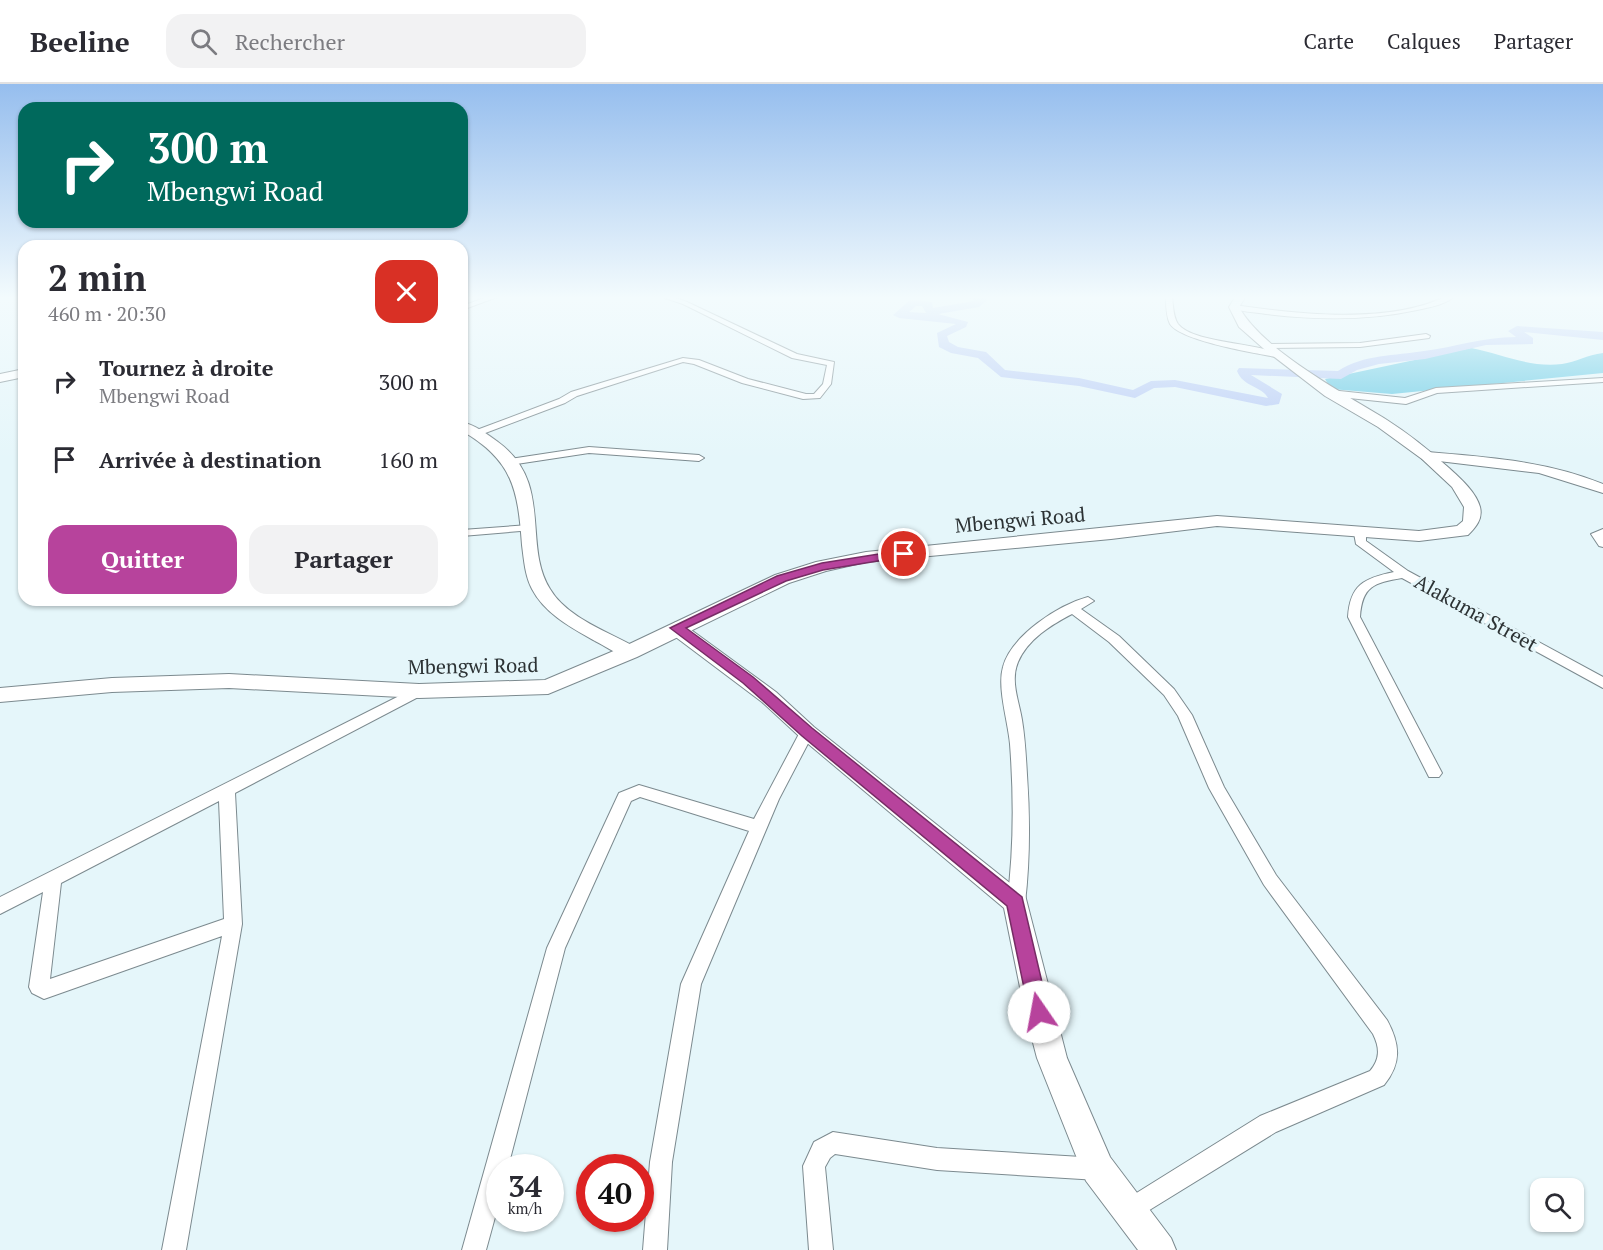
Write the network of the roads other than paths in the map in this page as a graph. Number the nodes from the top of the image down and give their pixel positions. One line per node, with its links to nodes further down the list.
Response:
1 (783, 350): 9 (street)
2 (1271, 350): 4 (street)
3 (1283, 350): 4 (street)
4 (1275, 351): 8 (main road, Mbengwi Road)
5 (18, 374): 6 (street)
6 (0, 378)
7 (1603, 380): 8 (street)
8 (1330, 393): 10 (main road, Mbengwi Road)
9 (470, 429): 12 (street)
10 (1427, 456): 13 (street); 17 (main road, Mbengwi Road)
11 (699, 458): 12 (street)
12 (510, 462): 14 (street)
13 (1603, 489)
14 (529, 528): 16 (street); 21 (street)
15 (1603, 532): 18 (street)
16 (468, 533)
17 (1360, 533): 19 (street, Alakuma Street); 20 (main road, Mbengwi Road)
18 (1603, 544)
19 (1404, 574): 22 (street, Alakuma Street); 26 (street)
20 (676, 628): 21 (main road, Mbengwi Road); 25 (street)
21 (630, 652): 23 (main road, Mbengwi Road)
22 (1603, 683)
23 (419, 691): 24 (main road, Mbengwi Road); 27 (street)
24 (1, 695)
25 (807, 732): 28 (street); 30 (street)
26 (1434, 774)
27 (227, 792): 29 (street); 32 (street)
28 (758, 827): 36 (street); 37 (street)
29 (53, 880): 31 (street); 32 (street)
30 (1016, 903): 33 (street); 34 (street)
31 (0, 906)
32 (233, 924): 35 (street)
33 (1098, 1168): 34 (street); 38 (street)
34 (1131, 1210): 39 (street)
35 (174, 1250)
36 (474, 1250)
37 (655, 1250)
38 (821, 1250)
39 (1159, 1250)

